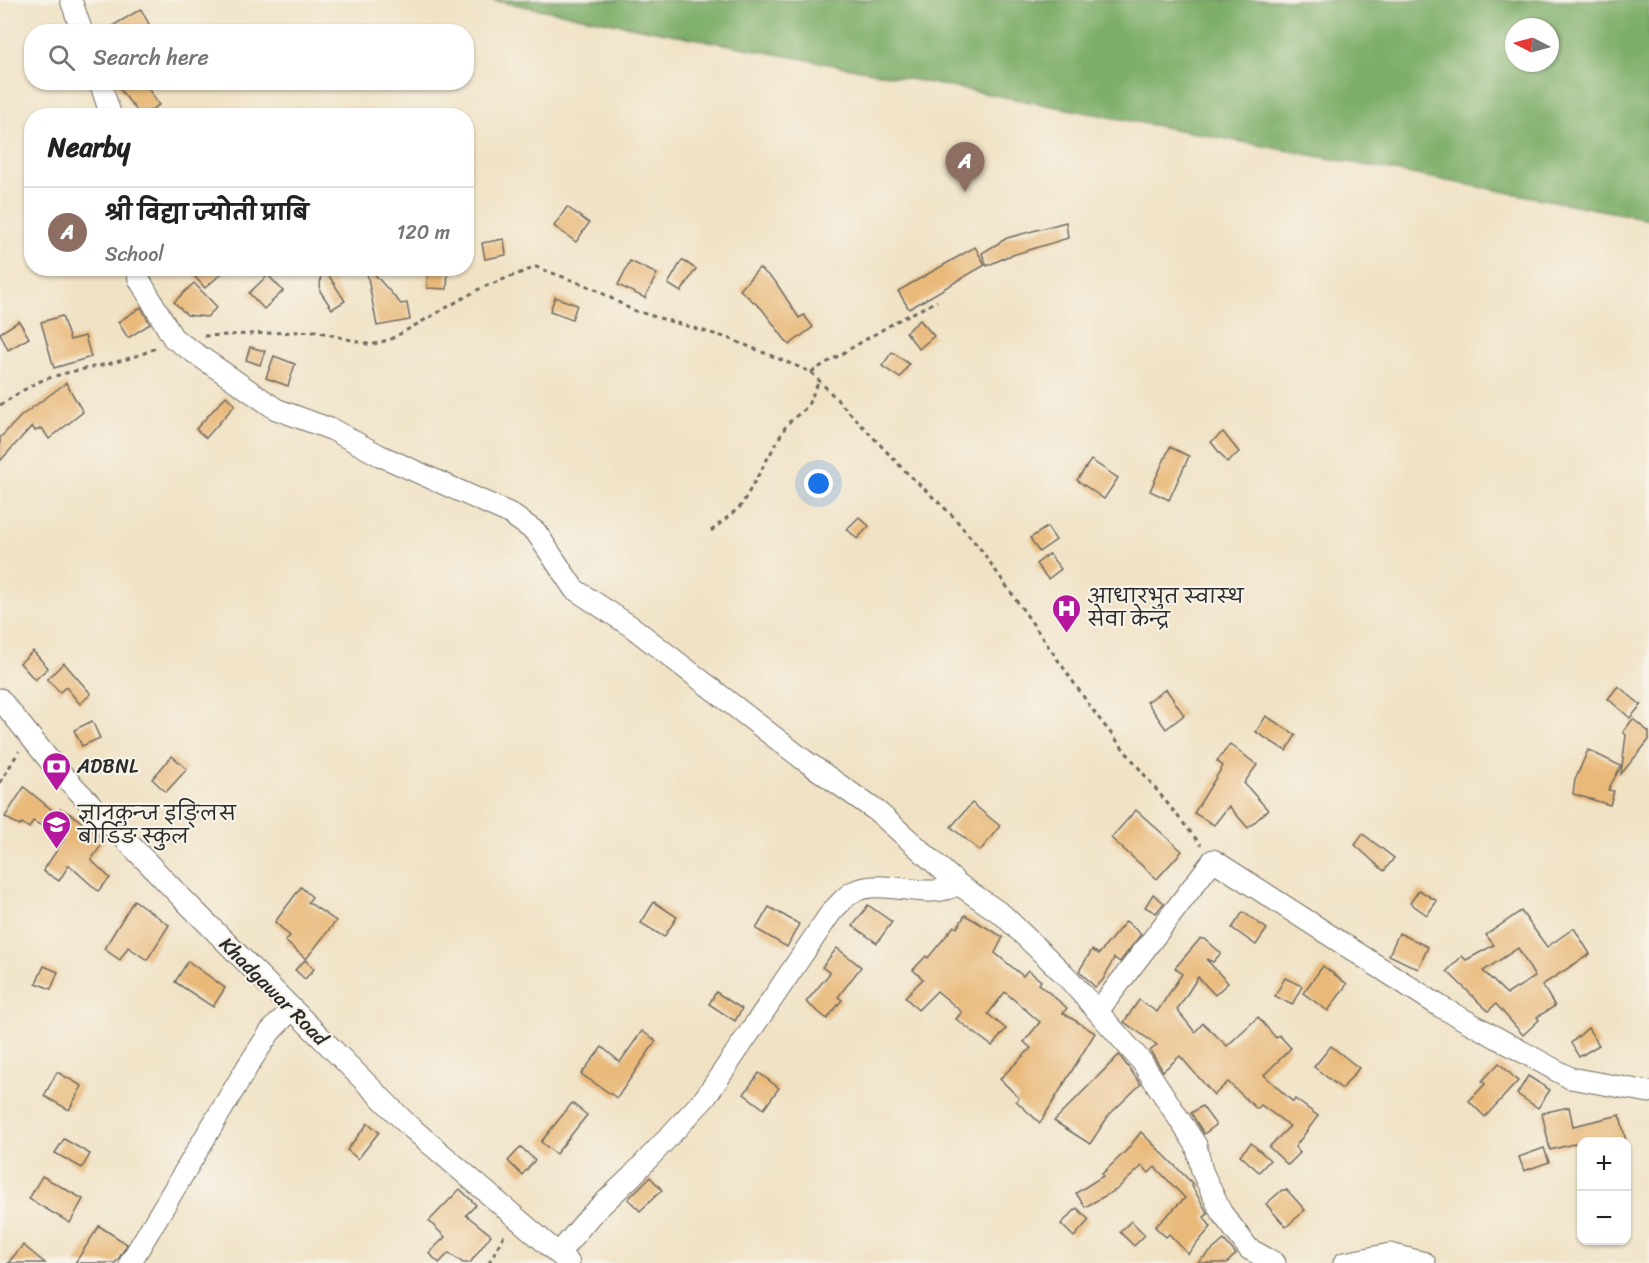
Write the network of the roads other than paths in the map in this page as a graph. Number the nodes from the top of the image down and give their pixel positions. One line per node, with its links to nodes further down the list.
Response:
1 (71, 0): 2 (street)
2 (79, 24)
3 (103, 90): 4 (street)
4 (108, 108)
5 (138, 276): 7 (street)
6 (0, 699): 8 (street, Khadgawar Road)
7 (958, 884): 9 (street); 11 (street)
8 (292, 1009): 11 (street, Khadgawar Road); 12 (street)
9 (1098, 1011): 10 (street); 13 (street)
10 (1649, 1092)
11 (564, 1258)
12 (130, 1263)
13 (1275, 1263)
14 (1344, 1263): 15 (street)
15 (1425, 1263)

